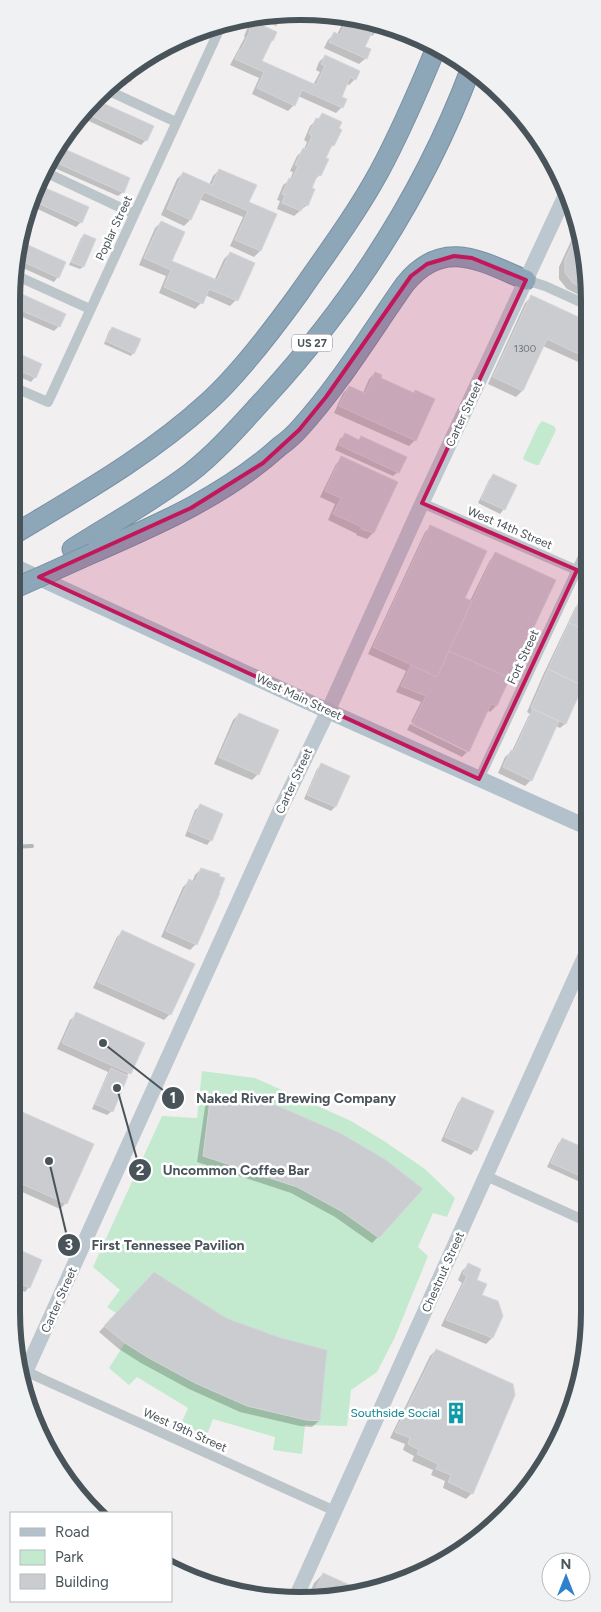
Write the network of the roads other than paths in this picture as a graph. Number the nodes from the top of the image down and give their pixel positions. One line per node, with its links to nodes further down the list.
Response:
1 (218, 33): 5 (street, Poplar Street)
2 (434, 54): 15 (highway)
3 (468, 76): 20 (highway, US 27)
4 (113, 92): 5 (street)
5 (176, 122): 8 (street, Poplar Street)
6 (50, 174): 8 (street)
7 (563, 201): 10 (street, Carter Street)
8 (134, 214): 12 (street, Poplar Street)
9 (21, 278): 12 (street)
10 (526, 280): 11 (street); 14 (street, Carter Street); 21 (highway, bridge)
11 (581, 302)
12 (90, 309): 13 (street, Poplar Street)
13 (20, 390)
14 (422, 503): 18 (street, West 14th Street); 22 (street, Carter Street)
15 (20, 531)
16 (581, 561): 18 (street, Fort Street)
17 (20, 569): 22 (main road, West Main Street)
18 (577, 570): 19 (street, West 14th Street); 23 (street, Fort Street)
19 (581, 572)
20 (20, 579)
21 (20, 586)
22 (328, 711): 23 (main road, West Main Street); 28 (street, Carter Street)
23 (479, 779): 24 (main road, West Main Street)
24 (581, 824)
25 (581, 965): 26 (street, Chestnut Street)
26 (486, 1176): 27 (street); 30 (street, Chestnut Street)
27 (581, 1219)
28 (27, 1371)
29 (28, 1378): 30 (street, West 19th Street)
30 (335, 1511): 31 (street, Chestnut Street)
31 (298, 1592)

